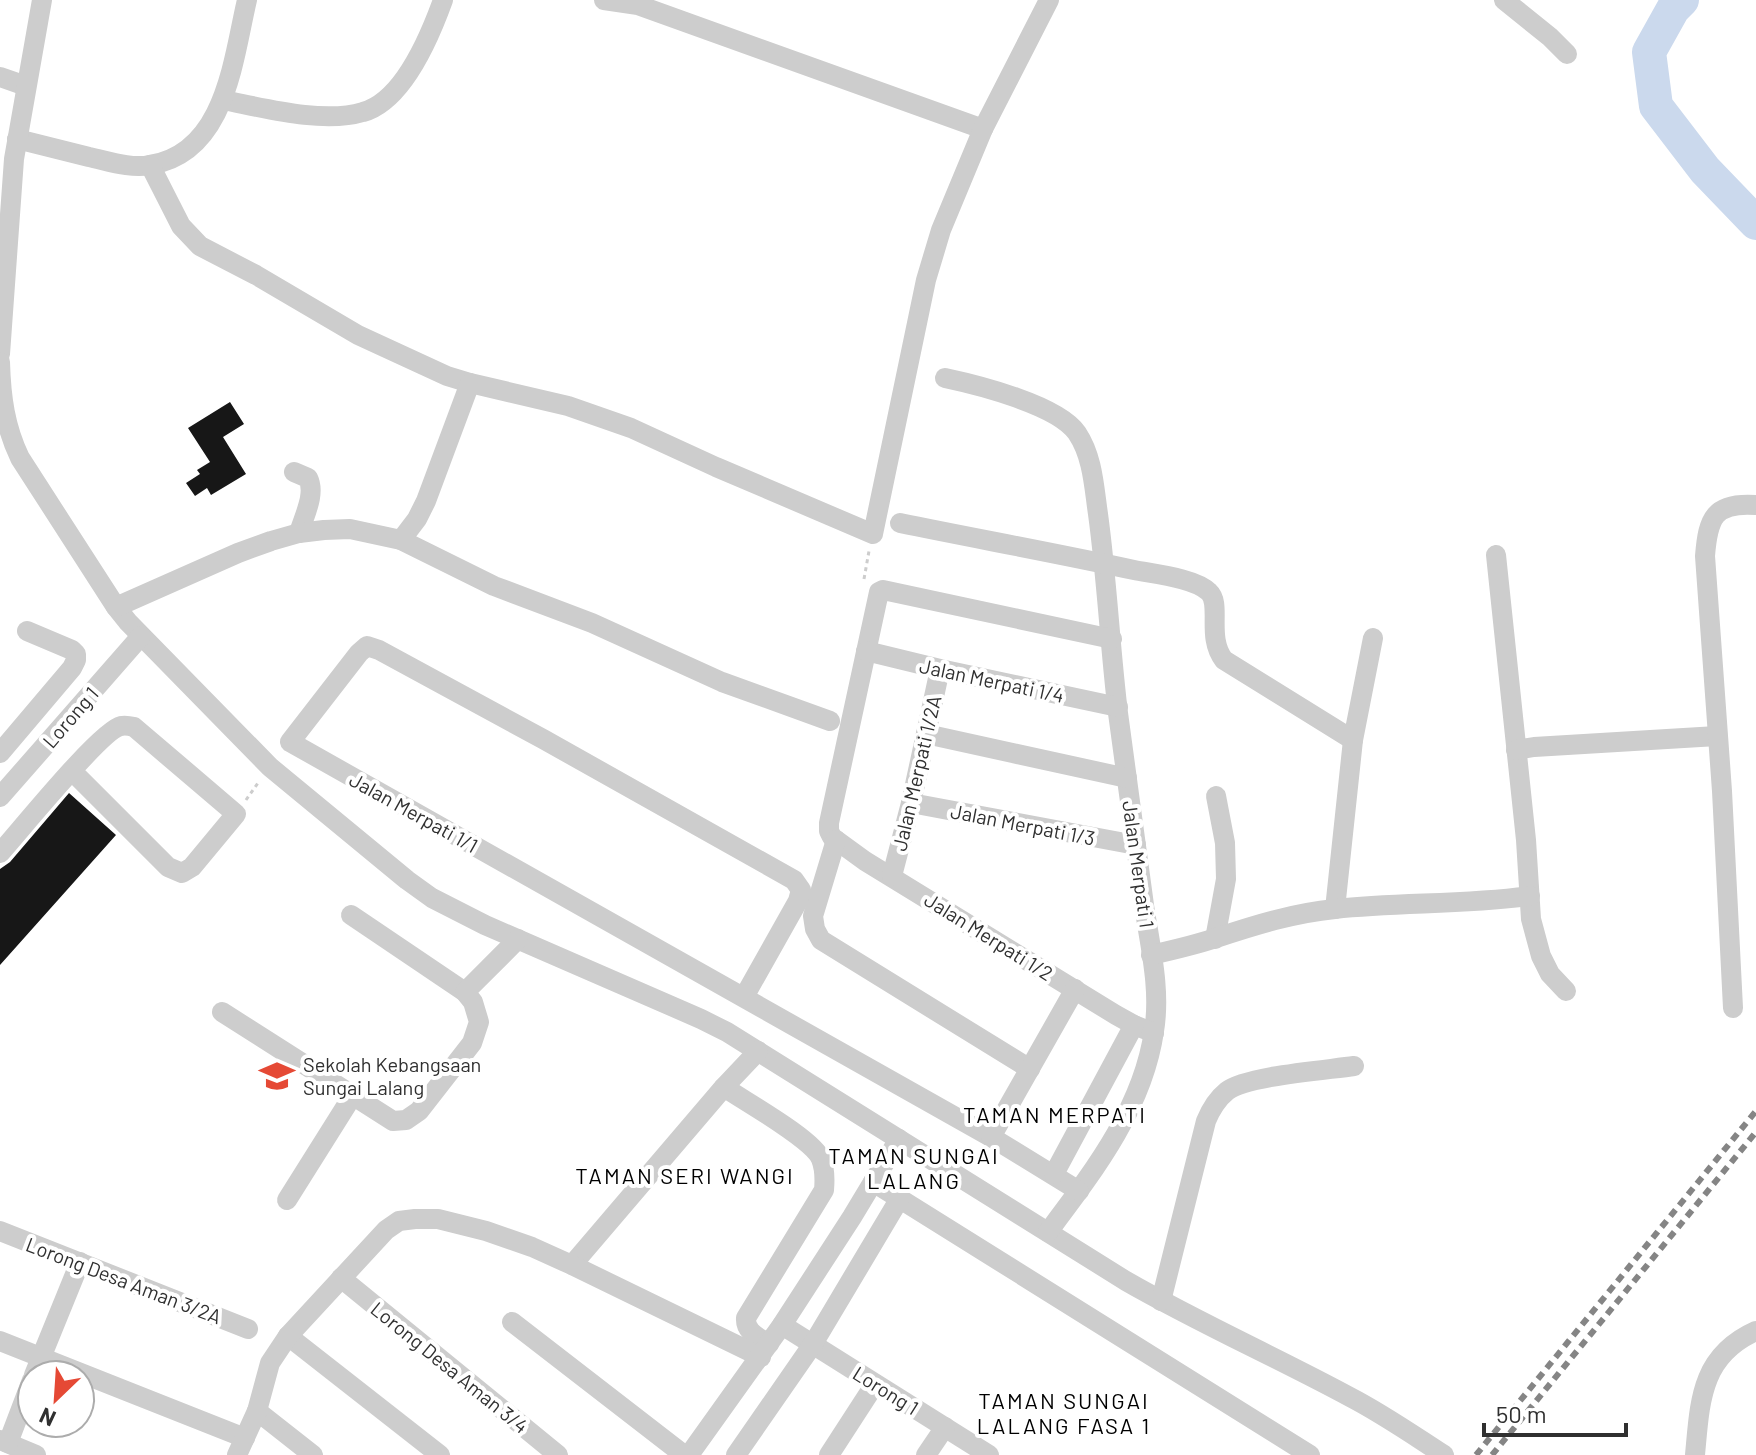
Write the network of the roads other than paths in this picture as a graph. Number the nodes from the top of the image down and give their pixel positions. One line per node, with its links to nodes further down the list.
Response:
1 (42, 0): 10 (street)
2 (247, 0): 11 (street)
3 (443, 0): 11 (street)
4 (604, 0): 7 (street)
5 (1049, 0): 12 (street)
6 (1504, 0): 8 (street)
7 (638, 3): 12 (street)
8 (1567, 54)
9 (0, 77): 10 (street)
10 (26, 86): 13 (street)
11 (223, 100): 14 (street)
12 (983, 129): 19 (street)
13 (17, 139): 14 (street); 15 (street)
14 (150, 165): 19 (street)
15 (6, 180): 16 (street)
16 (0, 354)
17 (0, 362): 20 (street)
18 (945, 378): 27 (street, Jalan Merpati 1)
19 (470, 383): 25 (street)
20 (5, 437): 28 (street)
21 (294, 472): 24 (street)
22 (1756, 505): 39 (street)
23 (900, 523): 27 (street)
24 (299, 533): 25 (street); 28 (street)
25 (401, 540): 36 (street)
26 (1496, 555): 42 (street)
27 (1105, 564): 32 (street, Jalan Merpati 1); 40 (street)
28 (116, 607): 30 (street)
29 (27, 631): 43 (street)
30 (141, 636): 37 (street, Lorong 1); 46 (street)
31 (1373, 638): 40 (street)
32 (1112, 639): 33 (street); 35 (street, Jalan Merpati 1)
33 (866, 651): 34 (street, Jalan Merpati 1/4); 53 (street)
34 (940, 669): 35 (street, Jalan Merpati 1/4); 38 (street, Jalan Merpati 1/2A)
35 (1118, 707): 49 (street, Jalan Merpati 1)
36 (830, 721)
37 (59, 730): 44 (street); 48 (street, Lorong 1)
38 (926, 734): 49 (street); 52 (street, Jalan Merpati 1/2A)
39 (1717, 736): 42 (street); 67 (street)
40 (1353, 740): 58 (street)
41 (290, 742): 46 (street); 66 (street, Jalan Merpati 1/1); 66 (street)
42 (1516, 750): 57 (street)
43 (0, 753)
44 (87, 754): 47 (street); 47 (street)
45 (0, 760): 48 (street)
46 (270, 767): 60 (street)
47 (72, 771): 55 (street)
48 (18, 776): 51 (street, Lorong 1)
49 (1127, 778): 54 (street, Jalan Merpati 1)
50 (1216, 796): 61 (street)
51 (0, 797)
52 (911, 803): 54 (street, Jalan Merpati 1/3); 56 (street, Jalan Merpati 1/2A)
53 (831, 831): 56 (street, Jalan Merpati 1/2); 73 (street)
54 (1136, 845): 62 (street, Jalan Merpati 1)
55 (0, 853)
56 (892, 876): 63 (street, Jalan Merpati 1/2)
57 (1530, 896): 58 (street); 64 (street)
58 (1335, 909): 61 (street)
59 (351, 915): 65 (street)
60 (518, 939): 65 (street); 71 (street)
61 (1215, 939): 62 (street)
62 (1151, 955): 70 (street, Jalan Merpati 1)
63 (1075, 989): 69 (street, Jalan Merpati 1/2); 73 (street)
64 (1566, 991)
65 (465, 992): 75 (street)
66 (744, 997): 76 (street, Jalan Merpati 1/1)
67 (1733, 1008)
68 (222, 1012): 75 (street)
69 (1134, 1025): 70 (street, Jalan Merpati 1/2); 78 (street)
70 (1154, 1033): 80 (street, Jalan Merpati 1)
71 (758, 1051): 74 (street); 77 (street)
72 (1354, 1066): 88 (street)
73 (1030, 1069): 76 (street)
74 (724, 1087): 86 (street); 96 (street)
75 (353, 1095): 82 (street)
76 (991, 1137): 78 (street, Jalan Merpati 1/1)
77 (899, 1139): 79 (street); 84 (street)
78 (1054, 1174): 80 (street, Jalan Merpati 1/1)
79 (873, 1182): 81 (street); 90 (street)
80 (1079, 1191): 84 (street, Jalan Merpati 1)
81 (900, 1198): 95 (street); 115 (street)
82 (287, 1200)
83 (0, 1231): 85 (street, Lorong Desa Aman 3/2A)
84 (1048, 1232): 88 (street)
85 (80, 1262): 91 (street, Lorong Desa Aman 3/2A); 98 (street)
86 (572, 1265): 87 (street); 96 (street)
87 (341, 1278): 93 (street); 109 (street, Lorong Desa Aman 3/4)
88 (1161, 1301): 116 (street)
89 (512, 1322): 110 (street)
90 (782, 1325): 95 (street, Lorong 1); 96 (street)
91 (248, 1329)
92 (1756, 1331): 117 (street)
93 (288, 1336): 101 (street); 108 (street)
94 (0, 1341): 97 (street)
95 (813, 1344): 99 (street, Lorong 1); 111 (street)
96 (765, 1350): 110 (street)
97 (21, 1359)
98 (40, 1359)
99 (875, 1384): 103 (street, Lorong 1); 112 (street)
100 (96, 1393): 105 (street)
101 (257, 1411): 105 (street); 107 (street)
102 (16, 1414): 104 (street)
103 (945, 1427): 113 (street); 114 (street, Lorong 1)
104 (4, 1441): 106 (street)
105 (241, 1446)
106 (36, 1455)
107 (313, 1455)
108 (440, 1455)
109 (558, 1455)
110 (686, 1455)
111 (736, 1455)
112 (829, 1455)
113 (926, 1455)
114 (989, 1455)
115 (1310, 1455)
116 (1444, 1455)
117 (1695, 1455)

